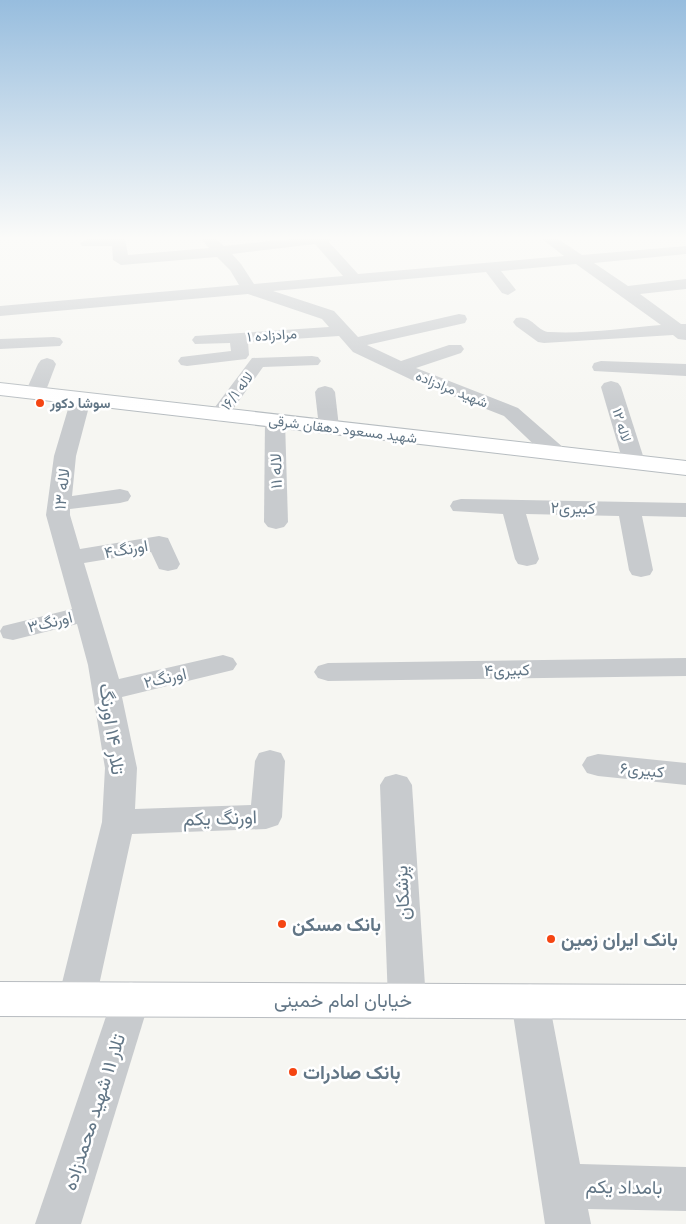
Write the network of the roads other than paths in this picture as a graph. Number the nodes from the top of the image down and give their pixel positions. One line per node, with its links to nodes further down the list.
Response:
1 (199, 296): 4 (street)
2 (271, 296): 8 (street, شهید مرادزاده)
3 (631, 296): 7 (street)
4 (0, 311)
5 (459, 319): 8 (street, مرادزاده ۱)
6 (522, 322): 7 (street)
7 (684, 332)
8 (349, 337): 9 (street, مرادزاده ۱); 17 (street, شهید مرادزاده)
9 (238, 338): 10 (street, مرادزاده ۱); 14 (street)
10 (201, 340)
11 (54, 342): 12 (street)
12 (0, 344)
13 (455, 349): 17 (street)
14 (187, 361)
15 (312, 361): 25 (street, لاله ۱۶/۱)
16 (47, 364): 23 (street)
17 (400, 367): 28 (street, شهید مرادزاده)
18 (601, 367): 19 (street)
19 (686, 370)
20 (611, 387): 29 (street, لاله ۱۲)
21 (0, 389): 23 (main road, شهید مسعود دهقان شرقی)
22 (325, 392): 27 (street)
23 (35, 393): 24 (main road, شهید مسعود دهقان شرقی)
24 (80, 399): 25 (main road, شهید مسعود دهقان شرقی); 32 (street, لاله ۱۳)
25 (219, 415): 26 (main road, شهید مسعود دهقان شرقی)
26 (275, 421): 27 (main road, شهید مسعود دهقان شرقی); 37 (street, لاله ۱۱)
27 (329, 427): 28 (main road, شهید مسعود دهقان شرقی)
28 (557, 454): 29 (main road, شهید مسعود دهقان شرقی)
29 (634, 462): 30 (main road, شهید مسعود دهقان شرقی)
30 (686, 468)
31 (120, 496): 32 (street)
32 (59, 504): 40 (street, لاله ۱۳)
33 (460, 506): 34 (street, کبیری۲)
34 (512, 507): 35 (street, کبیری۲); 38 (street)
35 (629, 509): 36 (street, کبیری۲); 41 (street)
36 (686, 510)
37 (276, 522)
38 (527, 560)
39 (168, 564): 40 (street, اورنگ۴)
40 (75, 568): 42 (street, تلار ۱۴ اورنگ)
41 (641, 570)
42 (88, 613): 43 (street, اورنگ۳); 47 (street, تلار ۱۴ اورنگ)
43 (13, 632)
44 (223, 664): 47 (street, اورنگ۲)
45 (686, 667): 46 (street, کبیری۴)
46 (328, 672)
47 (107, 691): 52 (street, تلار ۱۴ اورنگ)
48 (270, 761): 52 (street, اورنگ یکم)
49 (598, 765): 50 (street, کبیری۶)
50 (686, 774)
51 (396, 785): 56 (street, پزشکان)
52 (118, 822): 54 (street, تلار ۱۴ اورنگ)
53 (0, 999): 54 (main road, خیابان امام خمینی)
54 (77, 999): 55 (main road, خیابان امام خمینی)
55 (131, 999): 56 (main road, خیابان امام خمینی); 61 (street, تلار ۱۱ شهید محمدزاده)
56 (407, 1000): 57 (main road, خیابان امام خمینی)
57 (530, 1001): 58 (main road, خیابان امام خمینی); 60 (street)
58 (686, 1002)
59 (686, 1189): 60 (street, بامداد یکم)
60 (565, 1205)
61 (58, 1224)

